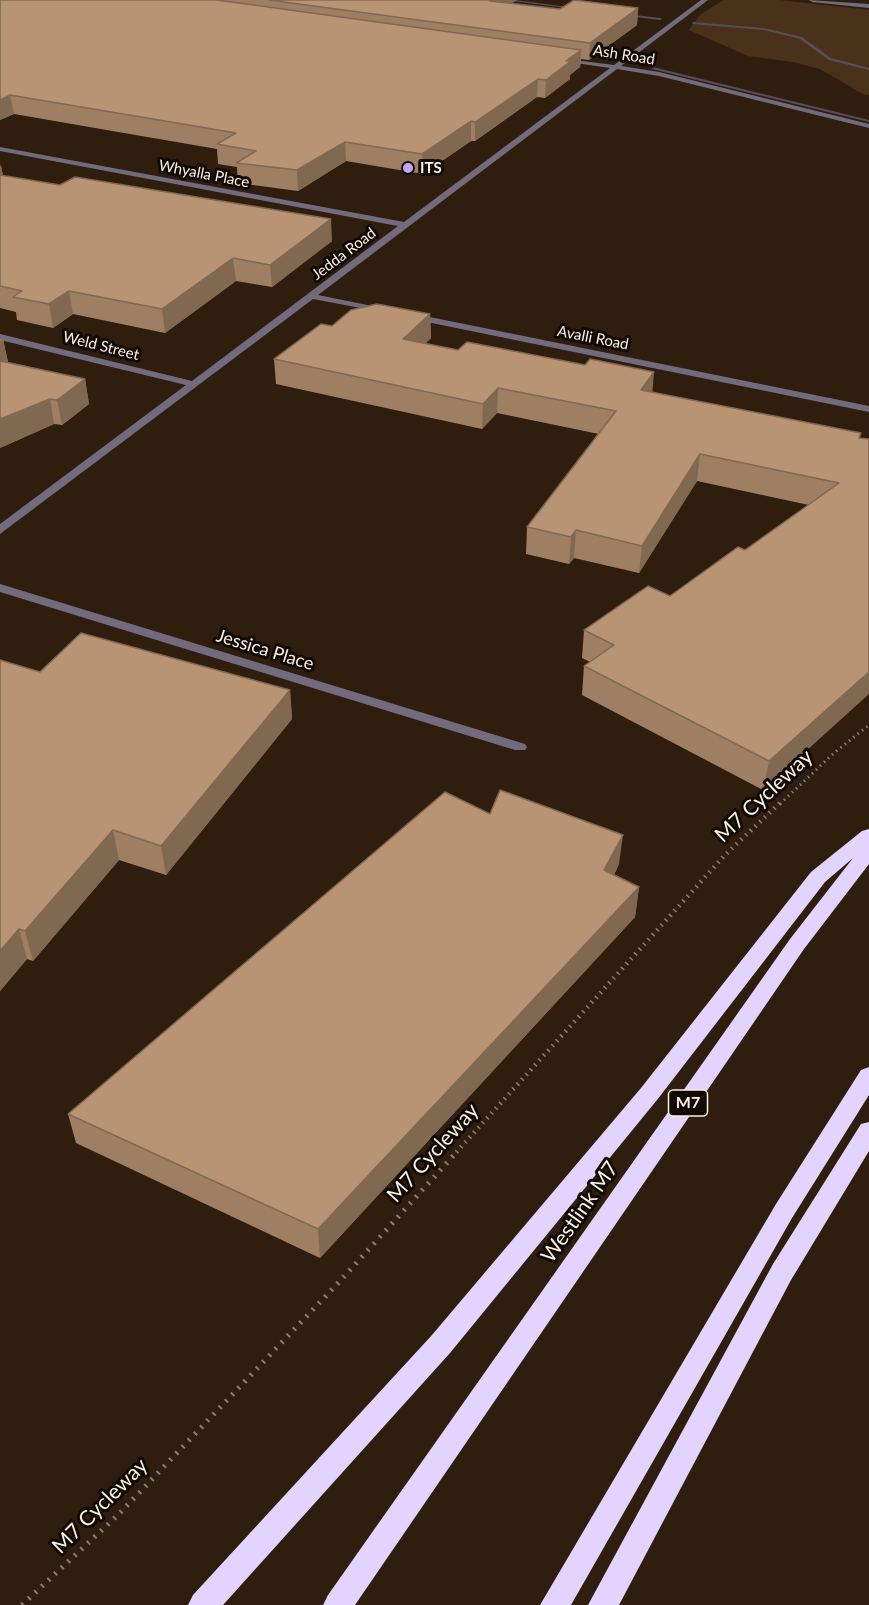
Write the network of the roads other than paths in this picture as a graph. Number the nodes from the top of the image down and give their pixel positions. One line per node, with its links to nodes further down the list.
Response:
1 (705, 0): 5 (street, Jedda Road)
2 (812, 0): 3 (street)
3 (869, 6)
4 (548, 57): 5 (street, Ash Road)
5 (616, 67): 6 (street, Ash Road); 8 (street, Jedda Road)
6 (869, 126)
7 (0, 149): 8 (street, Whyalla Place)
8 (404, 225): 9 (street, Jedda Road)
9 (310, 296): 10 (street); 13 (street, Jedda Road)
10 (392, 313)
11 (404, 315): 14 (street, Avalli Road)
12 (0, 337): 13 (street, Weld Street)
13 (194, 384): 15 (street, Jedda Road)
14 (869, 409)
15 (0, 530)
16 (0, 588): 17 (street, Jessica Place)
17 (520, 747)
18 (869, 835): 22 (highway)
19 (869, 851): 23 (highway, Westlink M7 / M7)
20 (869, 1077): 24 (highway)
21 (869, 1131): 25 (highway)
22 (203, 1605)
23 (338, 1605)
24 (555, 1605)
25 (603, 1605)

